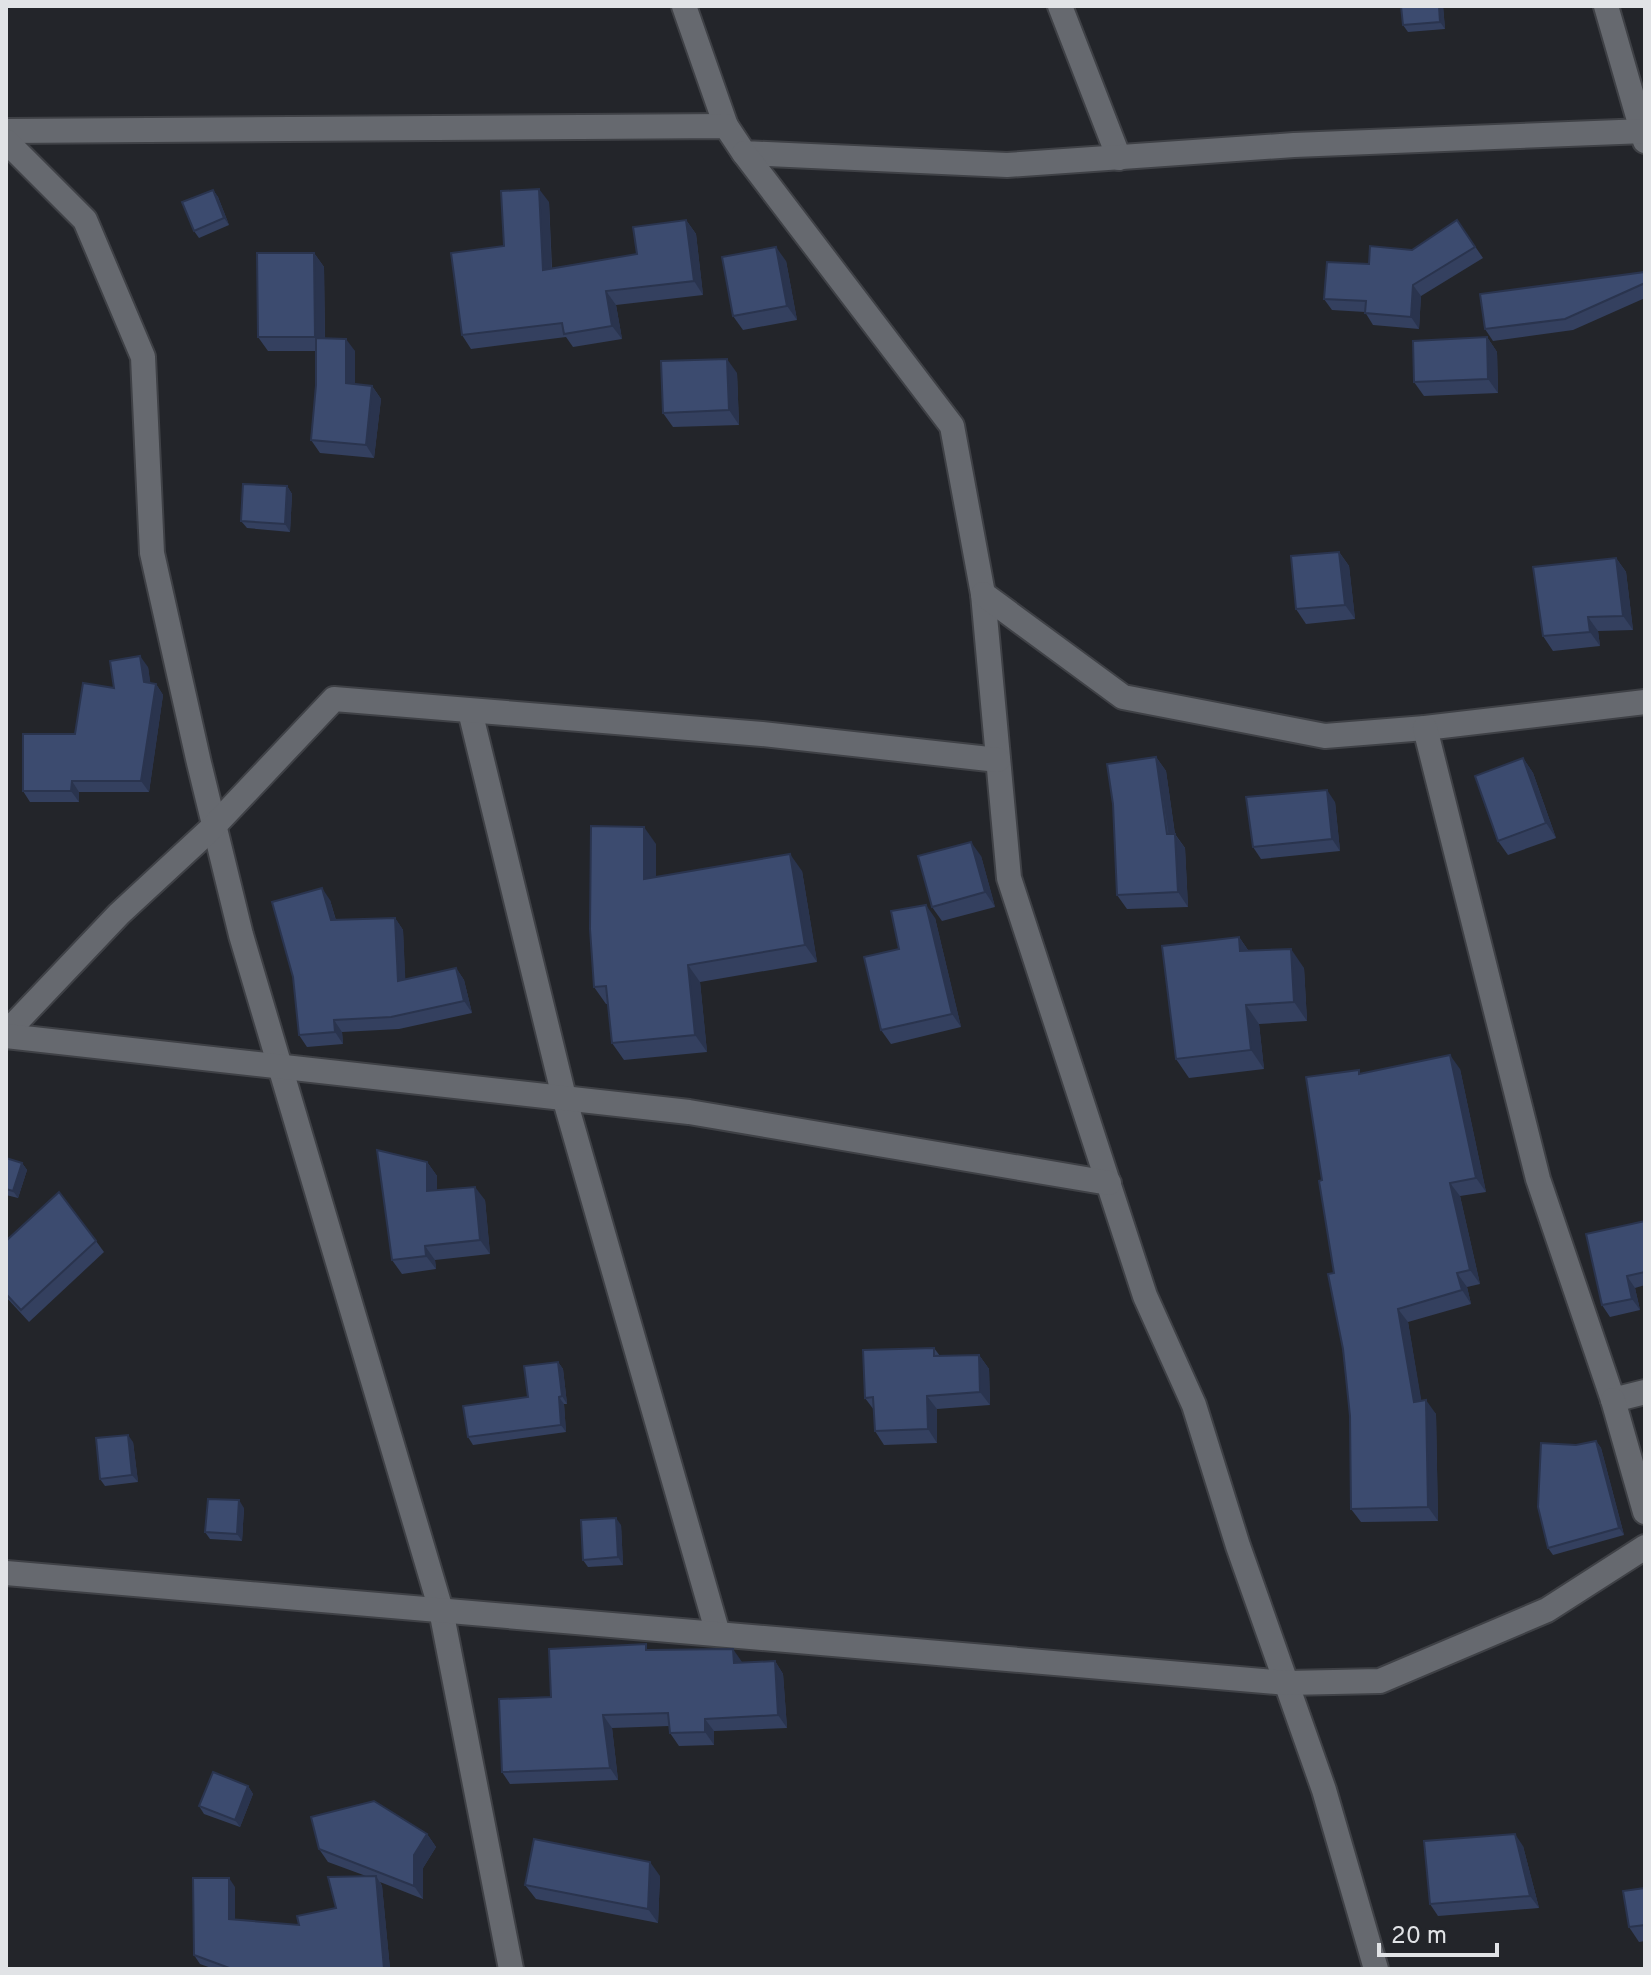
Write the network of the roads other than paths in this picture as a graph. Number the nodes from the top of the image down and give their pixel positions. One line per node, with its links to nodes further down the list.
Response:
1 (684, 6): 4 (street)
2 (1060, 6): 9 (street)
3 (1606, 6): 6 (street)
4 (726, 126): 5 (street); 8 (street)
5 (6, 131)
6 (1644, 134): 9 (street)
7 (6, 141): 15 (street)
8 (744, 153): 9 (street); 10 (street)
9 (1119, 158)
10 (983, 594): 13 (street); 14 (street)
11 (1645, 702): 13 (street)
12 (470, 711): 14 (street); 15 (street); 18 (street)
13 (1425, 728): 21 (street)
14 (998, 760): 19 (street)
15 (214, 826): 16 (street); 17 (street)
16 (6, 1034): 17 (street)
17 (279, 1066): 18 (street); 25 (street)
18 (564, 1097): 19 (street); 26 (street)
19 (1109, 1183): 27 (street)
20 (1645, 1392): 21 (street)
21 (1613, 1400): 22 (street)
22 (1645, 1512)
23 (1645, 1547): 27 (street)
24 (6, 1573): 25 (street)
25 (441, 1610): 26 (street); 28 (street)
26 (718, 1634): 27 (street)
27 (1287, 1683): 29 (street)
28 (511, 1969)
29 (1376, 1969)

